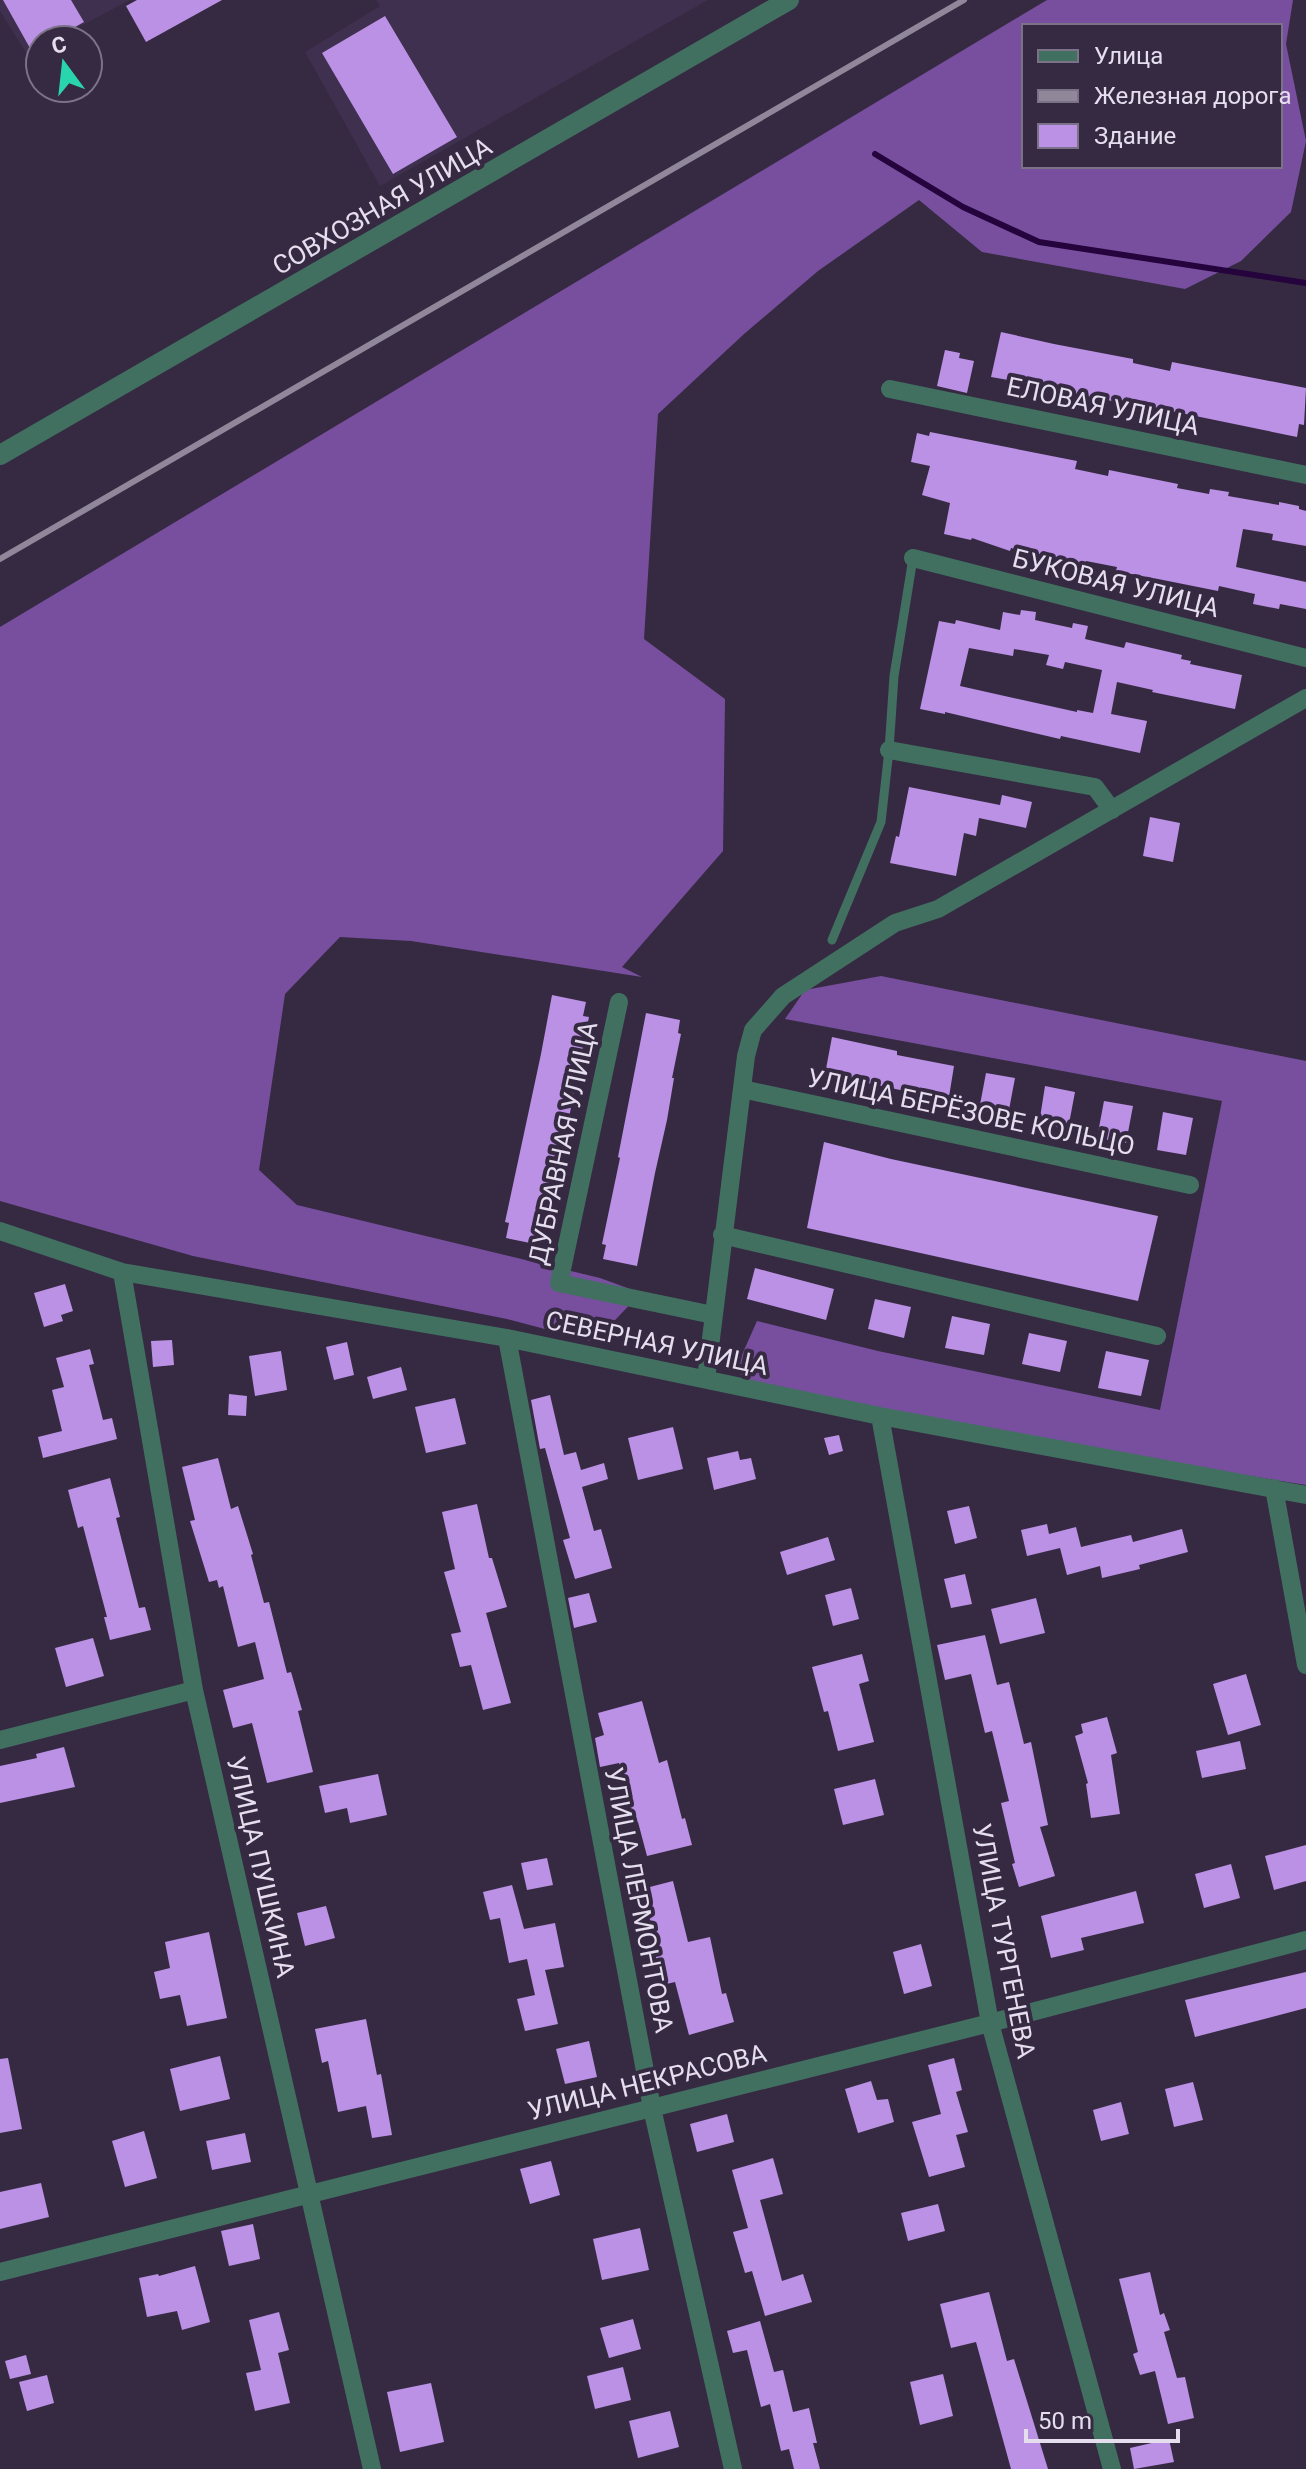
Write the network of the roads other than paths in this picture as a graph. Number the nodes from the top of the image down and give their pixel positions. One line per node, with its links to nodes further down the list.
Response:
1 (789, 0): 3 (street, СОВХОЗНАЯ УЛИЦА)
2 (890, 389): 4 (street, ЕЛОВАЯ УЛИЦА)
3 (0, 455)
4 (1306, 475)
5 (913, 558): 6 (street, БУКОВАЯ УЛИЦА); 8 (lane)
6 (1306, 658)
7 (1306, 698): 9 (street)
8 (889, 750): 9 (street); 10 (lane)
9 (1112, 810): 12 (street)
10 (832, 940)
11 (619, 1002): 17 (street, ДУБРАВНАЯ УЛИЦА)
12 (742, 1089): 13 (street, УЛИЦА БЕРЁЗОВЕ КОЛЬЦО); 15 (street)
13 (1190, 1185)
14 (0, 1231): 16 (street, СЕВЕРНАЯ УЛИЦА)
15 (722, 1235): 17 (street); 18 (street)
16 (122, 1272): 19 (street, СЕВЕРНАЯ УЛИЦА); 25 (street, УЛИЦА ПУШКИНА)
17 (713, 1315): 20 (street)
18 (1157, 1336)
19 (507, 1338): 20 (street, СЕВЕРНАЯ УЛИЦА); 29 (street, УЛИЦА ЛЕРМОНТОВА)
20 (706, 1379): 21 (street, СЕВЕРНАЯ УЛИЦА)
21 (880, 1416): 22 (street, СЕВЕРНАЯ УЛИЦА); 28 (street, УЛИЦА ТУРГЕНЕВА)
22 (1274, 1488): 23 (street, СЕВЕРНАЯ УЛИЦА); 24 (street)
23 (1306, 1495)
24 (1306, 1665)
25 (194, 1690): 26 (street); 30 (street, УЛИЦА ПУШКИНА)
26 (0, 1740)
27 (1306, 1940): 28 (street, УЛИЦА НЕКРАСОВА)
28 (990, 2023): 29 (street, УЛИЦА НЕКРАСОВА); 34 (street, УЛИЦА ТУРГЕНЕВА)
29 (652, 2108): 30 (street, УЛИЦА НЕКРАСОВА); 33 (street, УЛИЦА ЛЕРМОНТОВА)
30 (310, 2194): 31 (street, УЛИЦА НЕКРАСОВА); 32 (street, УЛИЦА ПУШКИНА)
31 (0, 2272)
32 (372, 2469)
33 (733, 2469)
34 (1112, 2469)

